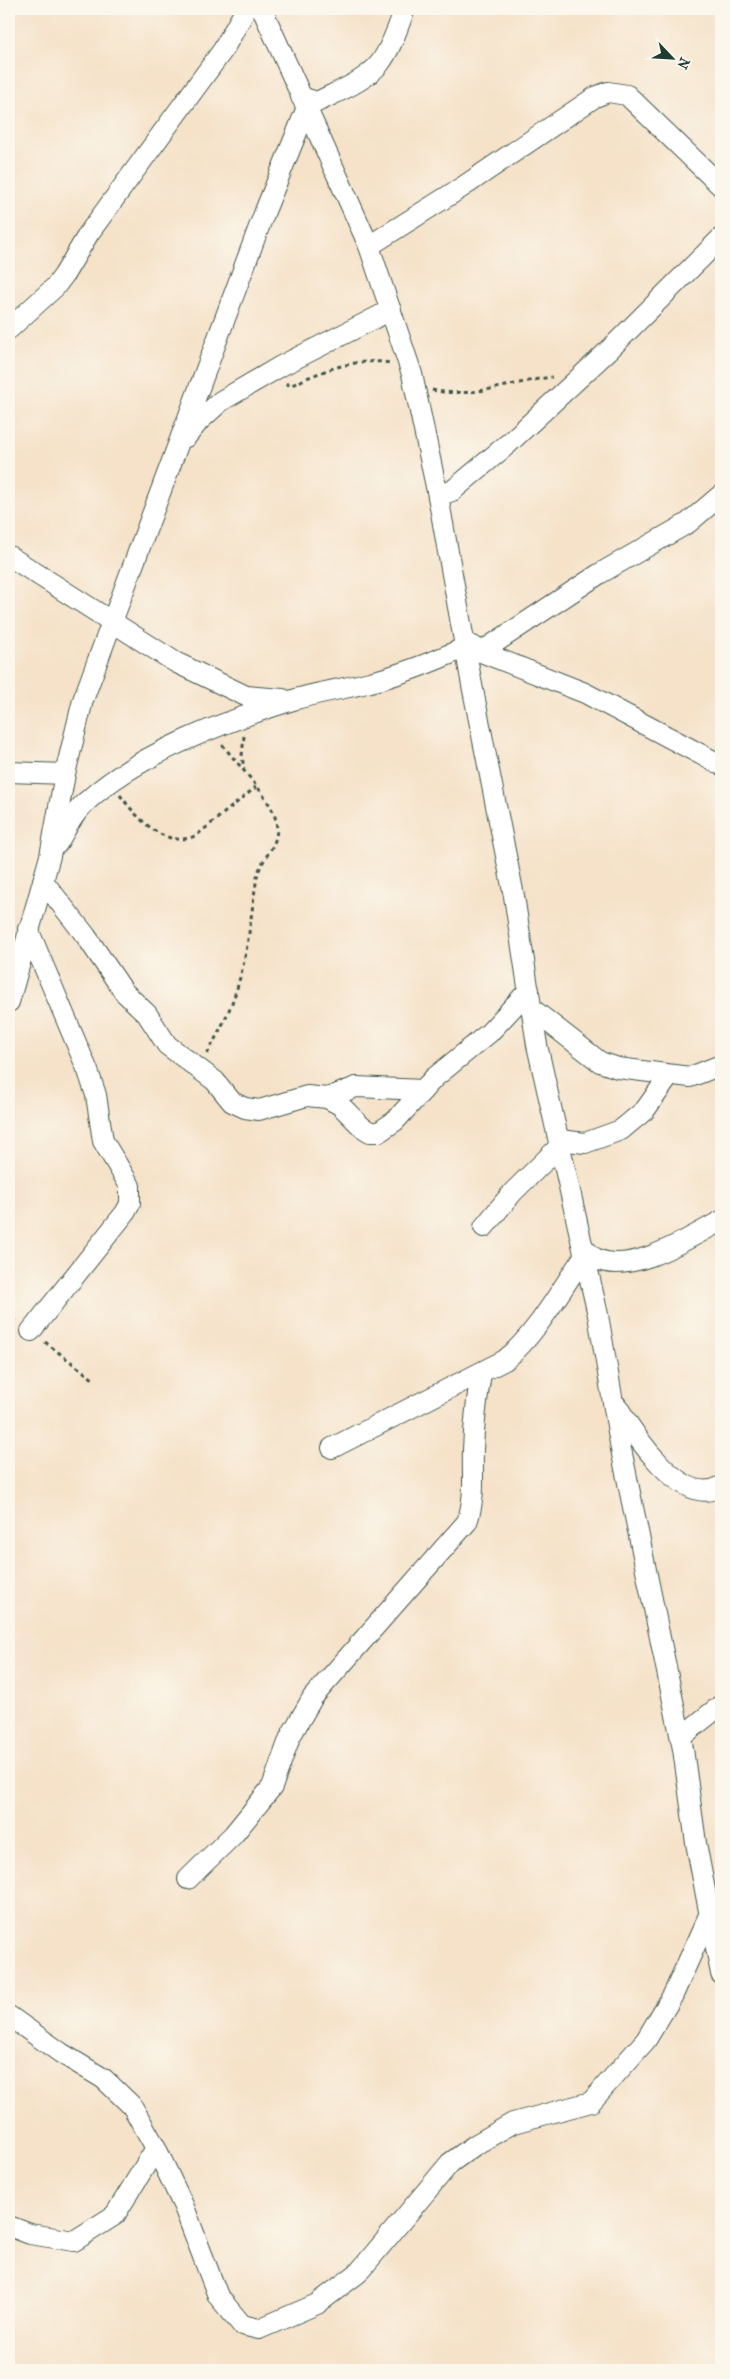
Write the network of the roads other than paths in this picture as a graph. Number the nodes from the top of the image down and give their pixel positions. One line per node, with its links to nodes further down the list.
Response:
1 (246, 9): 9 (street)
2 (262, 9): 4 (street)
3 (405, 9): 4 (street)
4 (303, 104): 7 (street); 10 (street)
5 (721, 186): 7 (street)
6 (721, 238): 12 (street)
7 (369, 246): 8 (street)
8 (391, 310): 10 (street); 12 (street)
9 (9, 329)
10 (176, 451): 14 (street)
11 (721, 495): 15 (street)
12 (438, 496): 15 (street)
13 (9, 556): 14 (street)
14 (111, 623): 16 (street); 19 (street)
15 (470, 646): 16 (street); 17 (street); 23 (street)
16 (294, 699): 20 (street)
17 (721, 765)
18 (9, 772): 19 (street)
19 (65, 774): 20 (street)
20 (50, 856): 21 (street)
21 (43, 881): 22 (street); 28 (street)
22 (28, 929): 24 (street); 33 (street)
23 (530, 1000): 26 (street); 27 (street); 29 (street)
24 (9, 1002)
25 (721, 1065): 26 (street)
26 (670, 1075): 29 (street)
27 (423, 1090): 28 (street); 28 (street)
28 (327, 1098)
29 (560, 1143): 31 (street); 32 (street)
30 (721, 1221): 32 (street)
31 (484, 1227)
32 (584, 1252): 34 (street); 35 (street)
33 (31, 1331)
34 (480, 1373): 36 (street); 40 (street)
35 (612, 1396): 37 (street); 39 (street)
36 (332, 1448)
37 (721, 1486)
38 (721, 1705): 39 (street)
39 (681, 1737): 41 (street)
40 (188, 1879)
41 (709, 1915): 42 (street); 44 (street)
42 (721, 1974)
43 (9, 2016): 44 (street)
44 (156, 2148): 45 (street)
45 (9, 2226)

